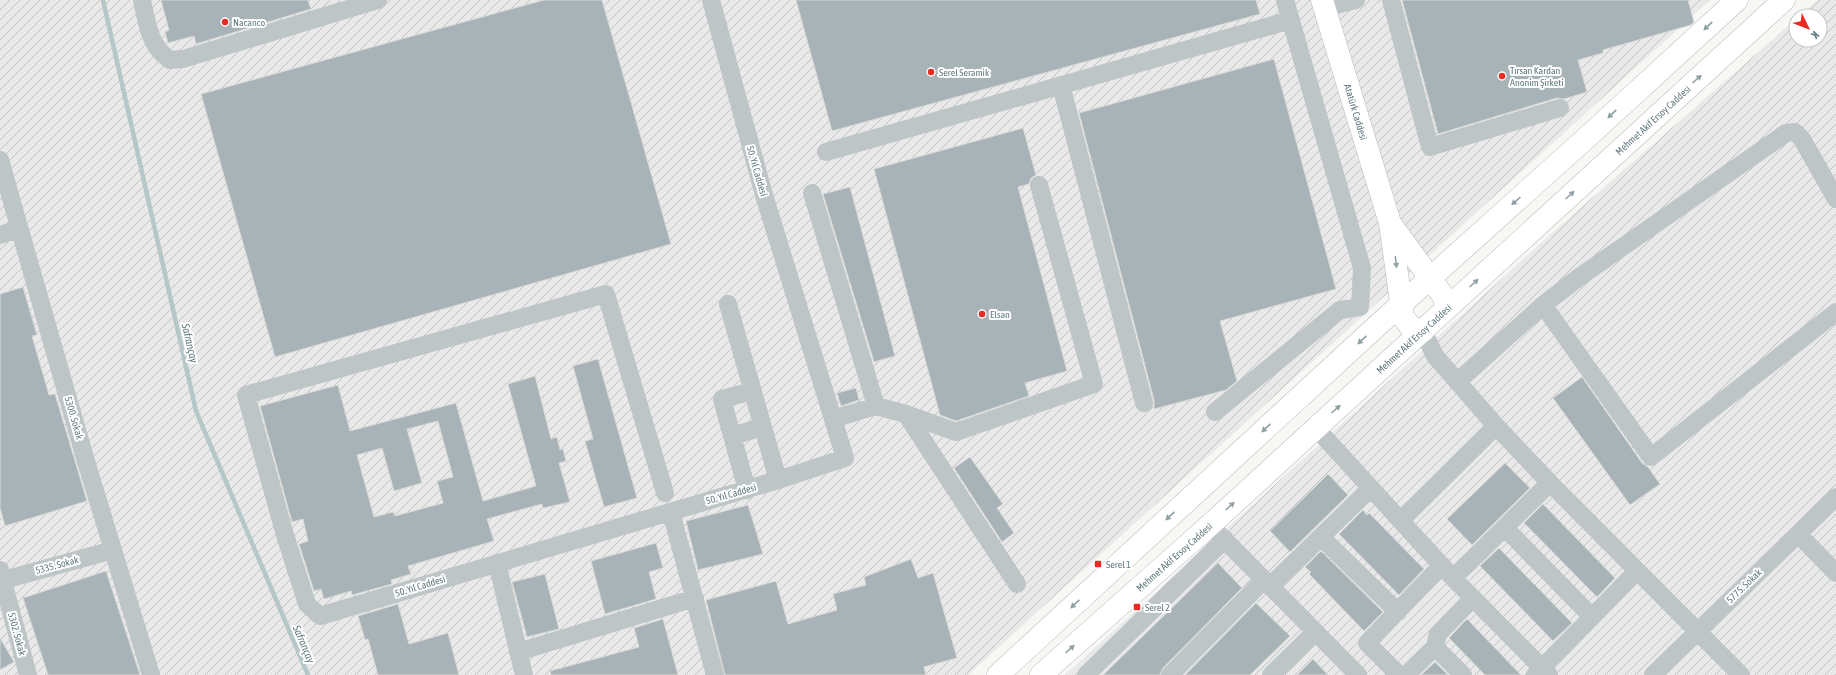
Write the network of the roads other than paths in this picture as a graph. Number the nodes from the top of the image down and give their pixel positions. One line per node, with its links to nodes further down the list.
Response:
1 (142, 0): 2 (street)
2 (378, 0)
3 (711, 0): 36 (street, 50. Yıl Caddesi)
4 (1285, 0): 10 (street)
5 (1356, 0): 9 (street)
6 (1390, 0): 12 (street)
7 (1737, 0): 21 (main road, one-way to 21)
8 (1784, 0): 26 (main road, Mehmet Akif Ersoy Caddesi, one-way to 8)
9 (1323, 4): 18 (main road, Atatürk Caddesi)
10 (1291, 20): 11 (street); 25 (street)
11 (1061, 85): 13 (street); 32 (street)
12 (1560, 108)
13 (826, 152)
14 (0, 160): 19 (street, 5300. Sokak)
15 (1039, 185): 35 (street)
16 (812, 193): 33 (street)
17 (1836, 198): 24 (street)
18 (1390, 224): 21 (main road); 23 (main road, one-way to 23)
19 (19, 229): 20 (street); 53 (street, 5300. Sokak)
20 (0, 235)
21 (1431, 278): 23 (main road); 26 (main road)
22 (728, 304): 31 (street)
23 (1401, 305): 28 (main road); 29 (main road)
24 (1543, 305): 27 (street); 30 (street)
25 (1360, 307): 28 (street); 34 (street)
26 (1446, 309): 29 (main road, Mehmet Akif Ersoy Caddesi)
27 (1836, 312)
28 (1378, 325): 74 (main road, one-way to 74)
29 (1422, 331): 30 (street); 39 (main road, Mehmet Akif Ersoy Caddesi, one-way to 29)
30 (1457, 382): 37 (street)
31 (752, 391): 38 (street); 40 (street)
32 (1144, 404)
33 (876, 406): 35 (street); 36 (street)
34 (1215, 412)
35 (906, 414): 60 (street)
36 (833, 419): 41 (street, 50. Yıl Caddesi)
37 (1496, 426): 42 (street); 48 (street)
38 (763, 427): 40 (street); 41 (street)
39 (1316, 428): 43 (street); 50 (main road, Mehmet Akif Ersoy Caddesi, one-way to 39)
40 (732, 436): 44 (street)
41 (778, 480): 44 (street, 50. Yıl Caddesi)
42 (1550, 483): 49 (street); 56 (street)
43 (1371, 488): 48 (street); 52 (street)
44 (747, 490): 47 (street, 50. Yıl Caddesi)
45 (665, 493): 54 (street, 50. Yıl Caddesi)
46 (1836, 497): 51 (street, 5775. Sokak)
47 (670, 512): 54 (street, 50. Yıl Caddesi); 61 (street)
48 (1402, 520): 55 (street)
49 (1505, 528): 55 (street); 64 (street)
50 (1217, 532): 59 (street); 75 (main road, Mehmet Akif Ersoy Caddesi, one-way to 50); 76 (street)
51 (1798, 534): 57 (street); 65 (street, 5775. Sokak)
52 (1321, 537): 59 (street); 63 (street)
53 (113, 550): 58 (street, 5335. Sokak); 71 (street, 5300. Sokak)
54 (497, 563): 68 (street)
55 (1448, 571): 62 (street); 63 (street)
56 (1637, 571): 64 (street); 65 (street)
57 (1836, 573)
58 (1, 577): 70 (street, 5302. Sokak)
59 (1267, 583): 66 (street); 77 (street)
60 (1017, 584)
61 (695, 598): 68 (street); 73 (street)
62 (1473, 598): 67 (street); 69 (street)
63 (1398, 612): 80 (street)
64 (1592, 617): 69 (street)
65 (1698, 631): 83 (street, 5775. Sokak); 84 (street)
66 (1315, 632): 78 (street); 79 (street)
67 (1435, 648): 81 (street); 82 (street)
68 (518, 652): 72 (street)
69 (1542, 673)
70 (28, 675)
71 (151, 675)
72 (524, 675)
73 (716, 675)
74 (998, 675)
75 (1041, 675)
76 (1086, 675)
77 (1170, 675)
78 (1271, 675)
79 (1358, 675)
80 (1398, 675)
81 (1406, 675)
82 (1462, 675)
83 (1653, 675)
84 (1741, 675)

